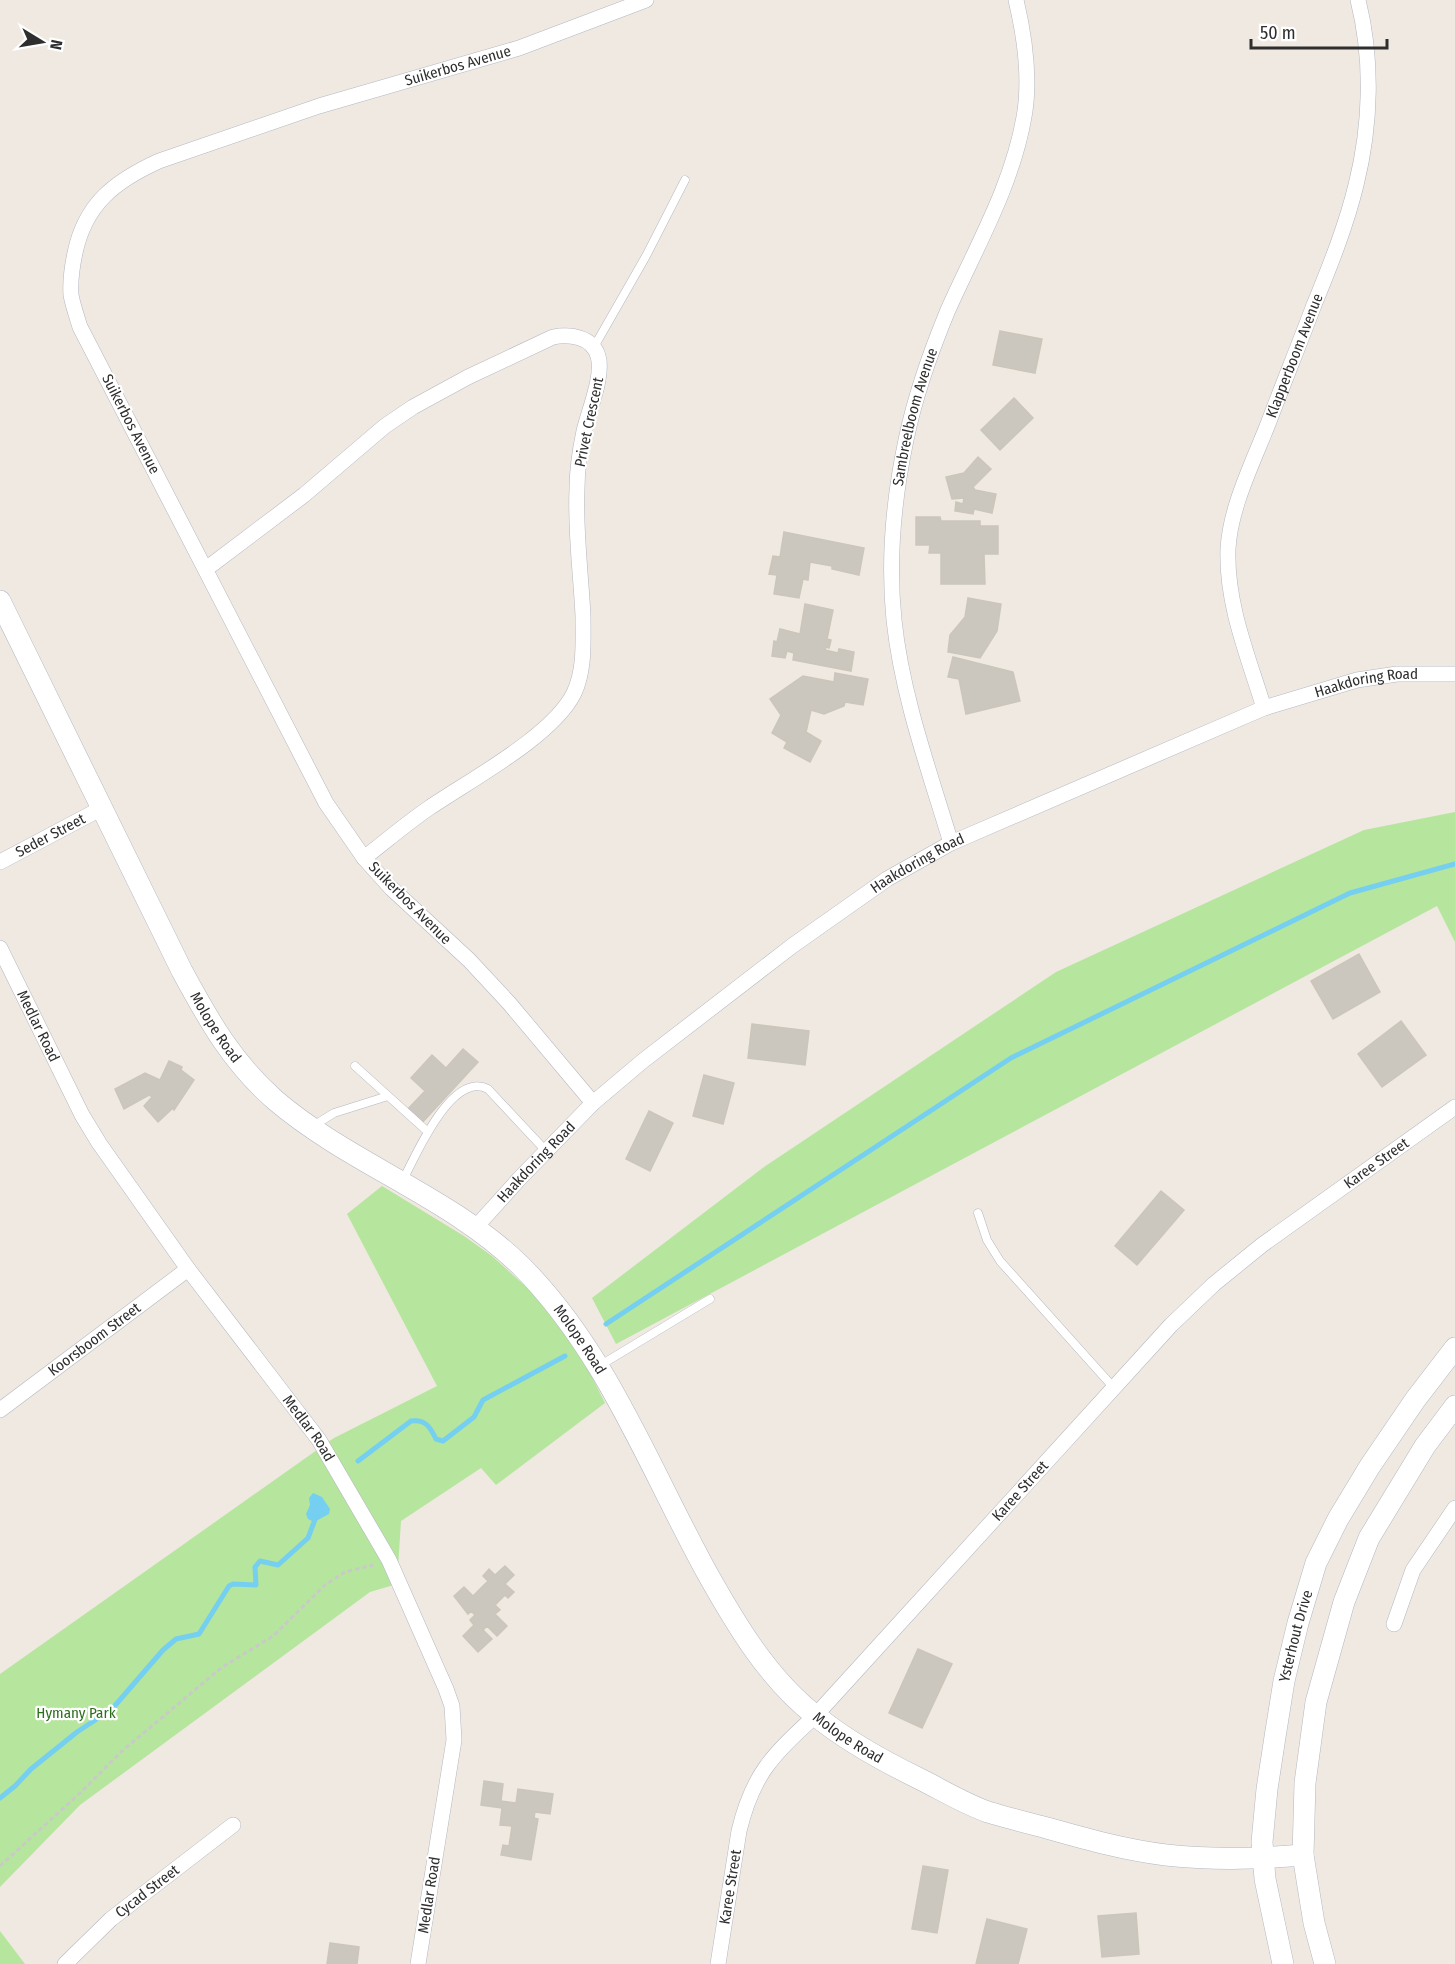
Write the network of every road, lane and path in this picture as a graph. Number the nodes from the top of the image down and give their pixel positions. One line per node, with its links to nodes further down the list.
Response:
1 (646, 0): 6 (street, Suikerbos Avenue)
2 (1016, 0): 11 (street, Sambreelboom Avenue)
3 (1358, 0): 9 (street, Klapperboom Avenue)
4 (685, 180): 5 (lane)
5 (594, 347): 6 (street); 12 (street, Privet Crescent)
6 (206, 569): 12 (street, Suikerbos Avenue)
7 (0, 601): 10 (street, Molope Road)
8 (1455, 674): 9 (street, Haakdoring Road)
9 (1264, 708): 11 (street, Haakdoring Road)
10 (102, 808): 13 (street, Seder Street); 19 (street, Molope Road)
11 (951, 843): 17 (street, Haakdoring Road)
12 (364, 858): 17 (street, Suikerbos Avenue)
13 (0, 862)
14 (0, 948): 25 (street, Medlar Road)
15 (355, 1066): 16 (lane)
16 (388, 1096): 19 (lane); 20 (lane)
17 (593, 1103): 21 (street, Haakdoring Road)
18 (1455, 1107): 29 (street, Karee Street)
19 (311, 1127): 22 (street, Molope Road)
20 (428, 1132): 21 (lane); 22 (lane)
21 (546, 1151): 24 (street, Haakdoring Road)
22 (401, 1184): 24 (street, Molope Road)
23 (978, 1213): 29 (lane)
24 (476, 1228): 28 (street, Molope Road)
25 (188, 1269): 31 (street, Koorsboom Street); 33 (street, Medlar Road)
26 (710, 1299): 28 (lane)
27 (1455, 1348): 38 (street, Ysterhout Drive)
28 (598, 1366): 35 (street, Molope Road)
29 (1114, 1388): 35 (street, Karee Street)
30 (1455, 1407): 37 (street)
31 (0, 1410)
32 (1455, 1508): 34 (street)
33 (389, 1560): 39 (path); 41 (street, Medlar Road)
34 (1394, 1624)
35 (815, 1716): 38 (street, Molope Road); 42 (street, Karee Street)
36 (233, 1825): 40 (street, Cycad Street)
37 (1303, 1855): 38 (street, Molope Road); 44 (street)
38 (1262, 1859): 43 (street, Ysterhout Drive)
39 (0, 1866)
40 (65, 1964)
41 (418, 1964)
42 (718, 1964)
43 (1283, 1964)
44 (1325, 1964)

